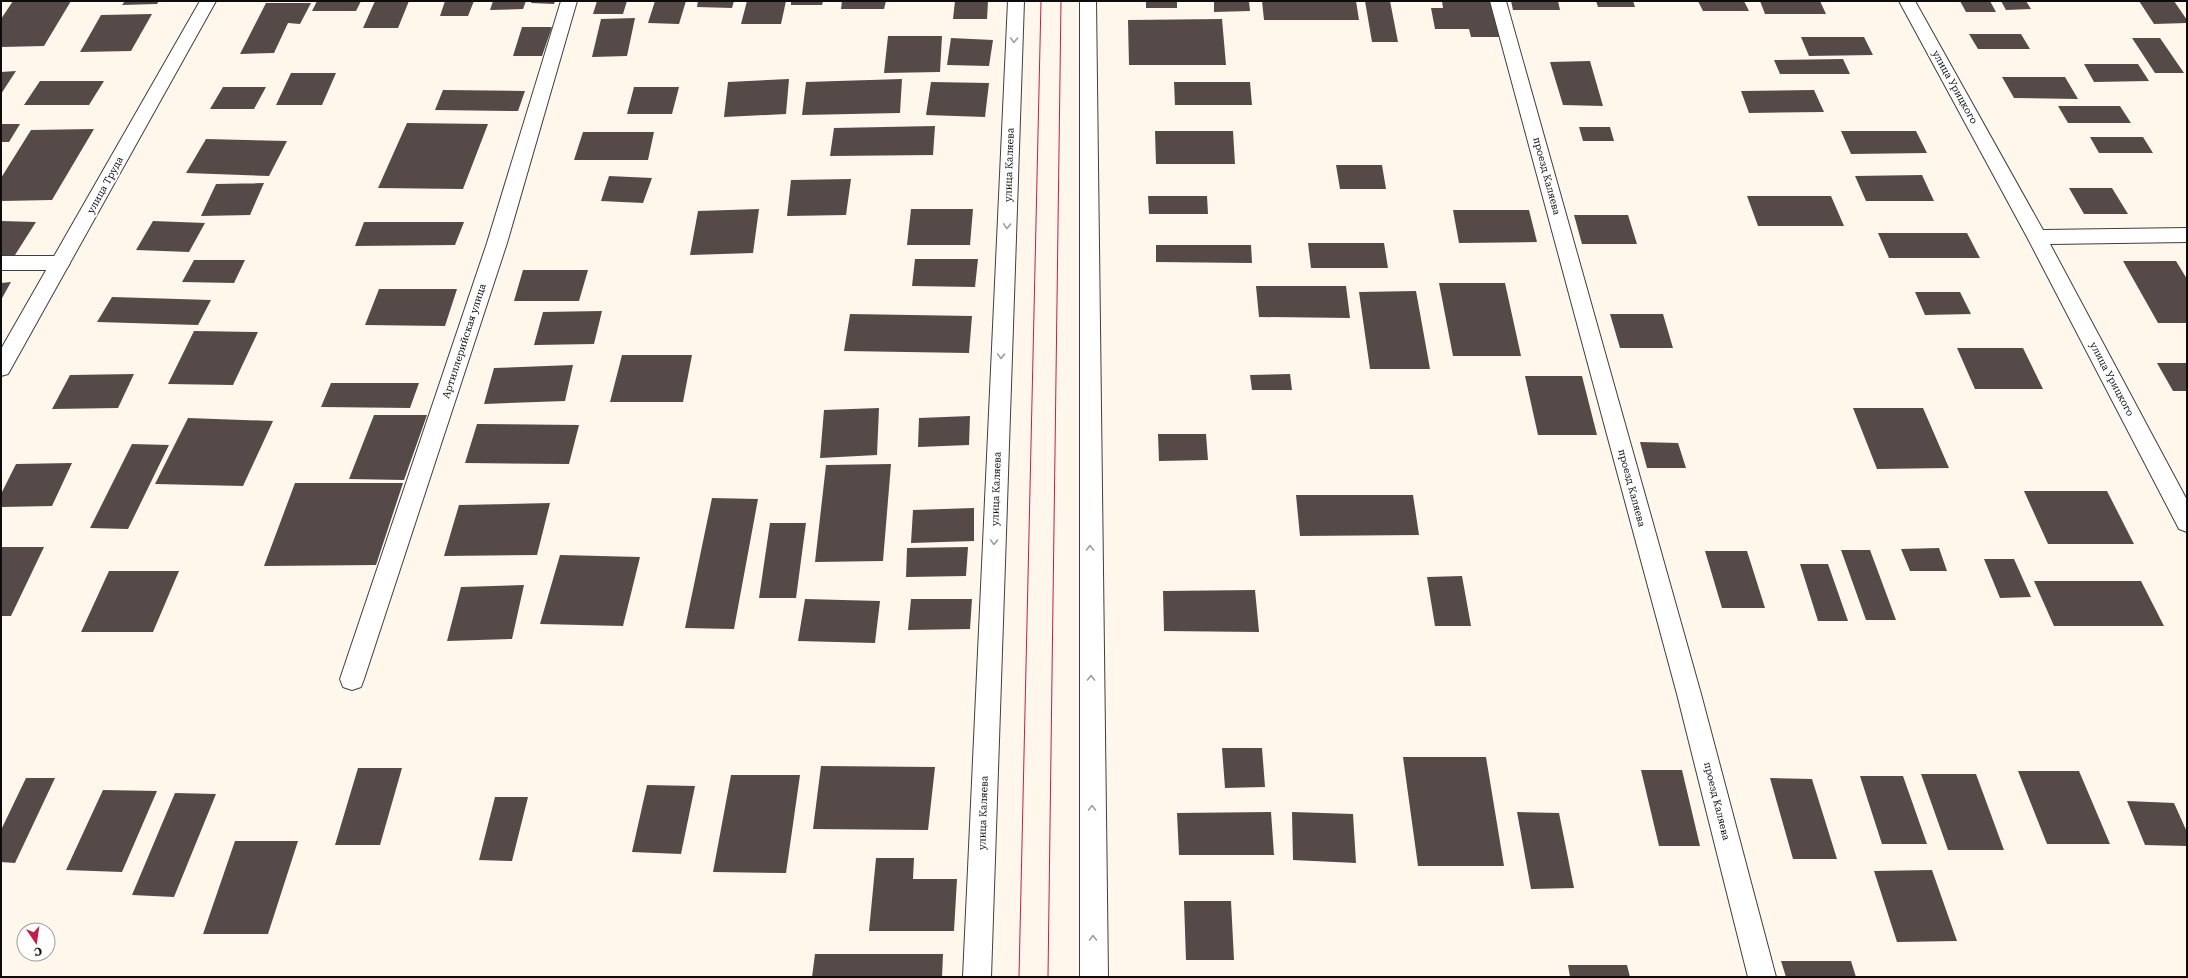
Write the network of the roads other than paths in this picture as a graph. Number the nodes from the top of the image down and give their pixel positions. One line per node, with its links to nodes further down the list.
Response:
1 (208, 1): 10 (street, улица Труда)
2 (569, 1): 13 (street, Артиллерийская улица)
3 (1016, 1): 14 (street, улица Каляева, one-way to 14)
4 (1088, 1): 15 (street, one-way to 4)
5 (1498, 1): 16 (street, проезд Каляева)
6 (1907, 1): 8 (street, улица Урицкого)
7 (2187, 235): 8 (street)
8 (2037, 237): 12 (street, улица Урицкого)
9 (1, 263): 10 (lane)
10 (61, 263): 11 (street, улица Труда)
11 (1, 368)
12 (2187, 522)
13 (352, 679)
14 (977, 977)
15 (1094, 977)
16 (1762, 977)

